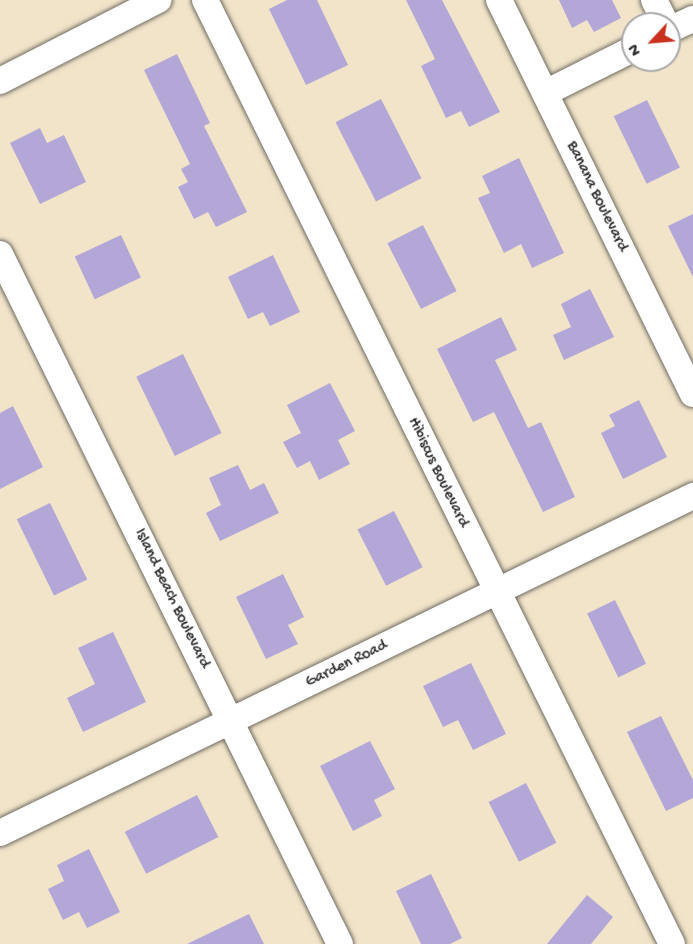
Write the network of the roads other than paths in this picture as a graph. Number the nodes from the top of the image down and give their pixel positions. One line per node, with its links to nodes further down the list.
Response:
1 (158, 0): 5 (street)
2 (205, 0): 10 (street, Hibiscus Boulevard)
3 (500, 0): 6 (street, Banana Boulevard)
4 (621, 55): 6 (street)
5 (0, 81)
6 (545, 93): 8 (street, Banana Boulevard)
7 (0, 254): 11 (street, Island Beach Boulevard)
8 (693, 394)
9 (693, 496): 10 (street, Garden Road)
10 (495, 592): 11 (street, Garden Road); 14 (street, Hibiscus Boulevard)
11 (232, 722): 12 (street, Garden Road); 13 (street, Island Beach Boulevard)
12 (0, 833)
13 (340, 944)
14 (672, 944)

